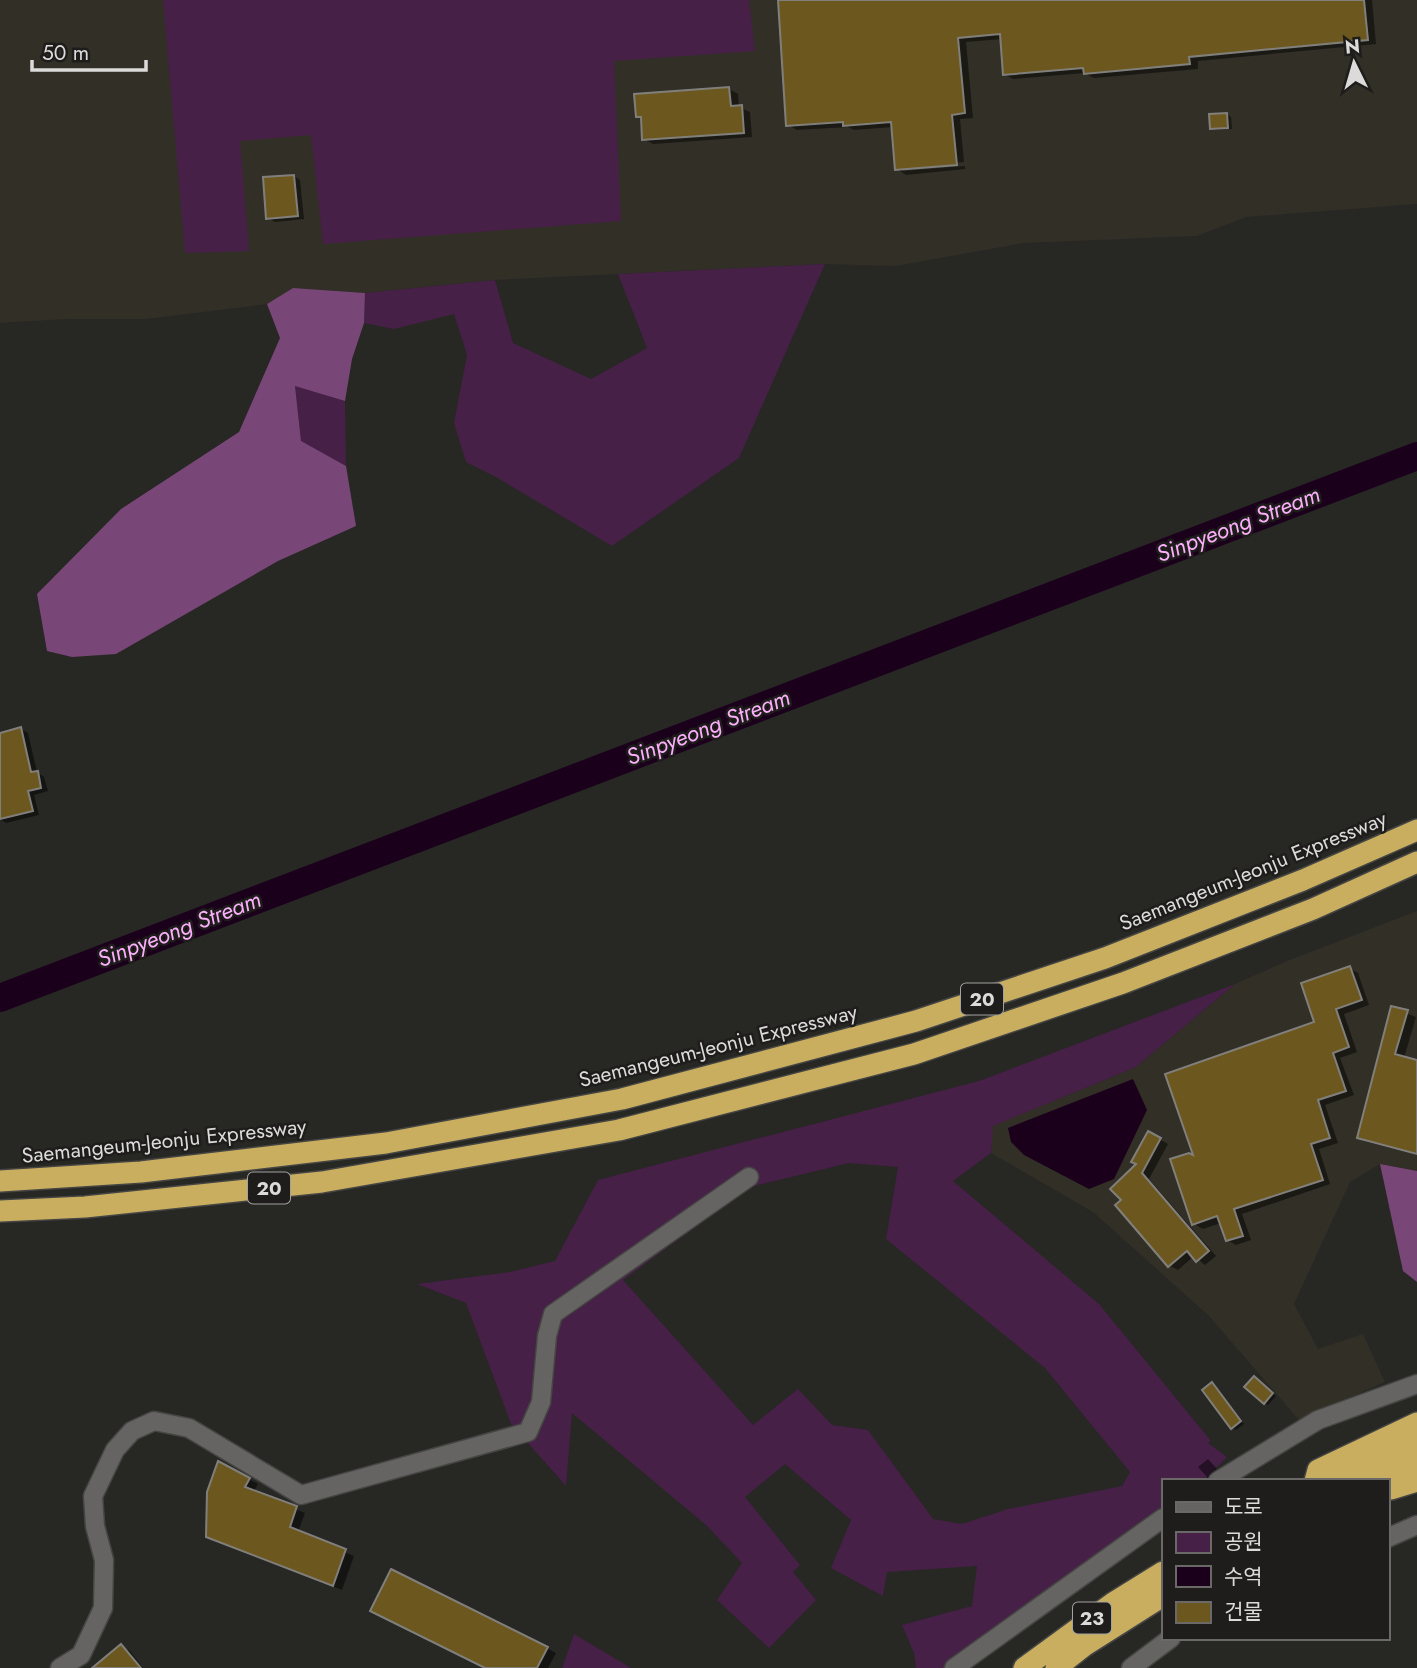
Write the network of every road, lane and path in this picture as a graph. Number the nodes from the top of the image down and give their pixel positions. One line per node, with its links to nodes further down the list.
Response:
1 (1417, 830): 4 (highway, Saemangeum-Jeonju Expressway / 20)
2 (1417, 862): 5 (highway, 20)
3 (748, 1177): 22 (street)
4 (0, 1181)
5 (0, 1211)
6 (1417, 1384): 10 (street)
7 (1417, 1423): 11 (highway)
8 (1417, 1445): 12 (highway)
9 (1417, 1462): 13 (highway)
10 (1221, 1479)
11 (1316, 1479)
12 (1332, 1479)
13 (1384, 1479)
14 (1417, 1481): 15 (highway)
15 (1389, 1488)
16 (1162, 1519): 23 (street)
17 (1417, 1525): 18 (street)
18 (1389, 1537)
19 (1162, 1573): 24 (highway, 23)
20 (1162, 1596): 25 (highway, 23)
21 (1168, 1640): 26 (street)
22 (60, 1668)
23 (954, 1668)
24 (1024, 1668)
25 (1056, 1668)
26 (1131, 1668)

